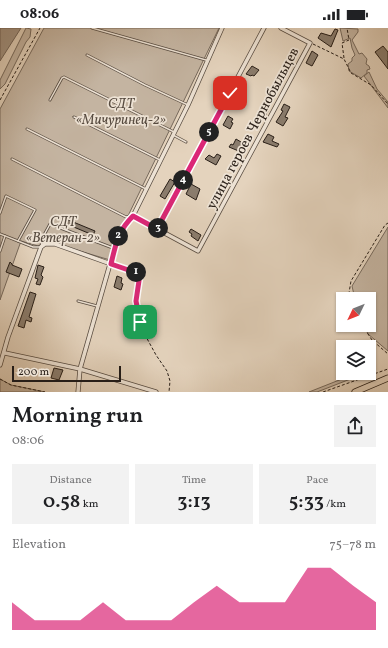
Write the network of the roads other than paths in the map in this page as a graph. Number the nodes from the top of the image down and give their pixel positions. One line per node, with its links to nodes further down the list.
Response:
1 (92, 28): 6 (lane)
2 (222, 28): 6 (street)
3 (264, 28): 18 (street)
4 (281, 28): 18 (street, улица героев Чернобыльцев)
5 (87, 55): 8 (lane)
6 (208, 60): 8 (street)
7 (50, 100): 11 (lane)
8 (188, 105): 11 (street)
9 (74, 117): 14 (lane)
10 (28, 129): 15 (lane)
11 (173, 133): 12 (lane); 14 (street)
12 (186, 142)
13 (12, 159): 17 (lane)
14 (160, 160): 15 (street)
15 (146, 189): 17 (street)
16 (0, 213): 21 (lane)
17 (133, 216): 18 (street); 23 (street)
18 (157, 229)
19 (0, 234): 20 (lane)
20 (5, 236): 21 (lane); 24 (lane)
21 (18, 241): 22 (lane)
22 (40, 247): 23 (lane); 25 (street); 28 (street)
23 (115, 248): 25 (street)
24 (0, 251)
25 (111, 264): 27 (street)
26 (78, 301): 27 (lane)
27 (98, 306): 30 (street)
28 (5, 353): 29 (street); 30 (street)
29 (0, 365)
30 (80, 368): 32 (street); 33 (street)
31 (388, 378): 34 (main road)
32 (78, 392)
33 (156, 392)
34 (355, 392)

